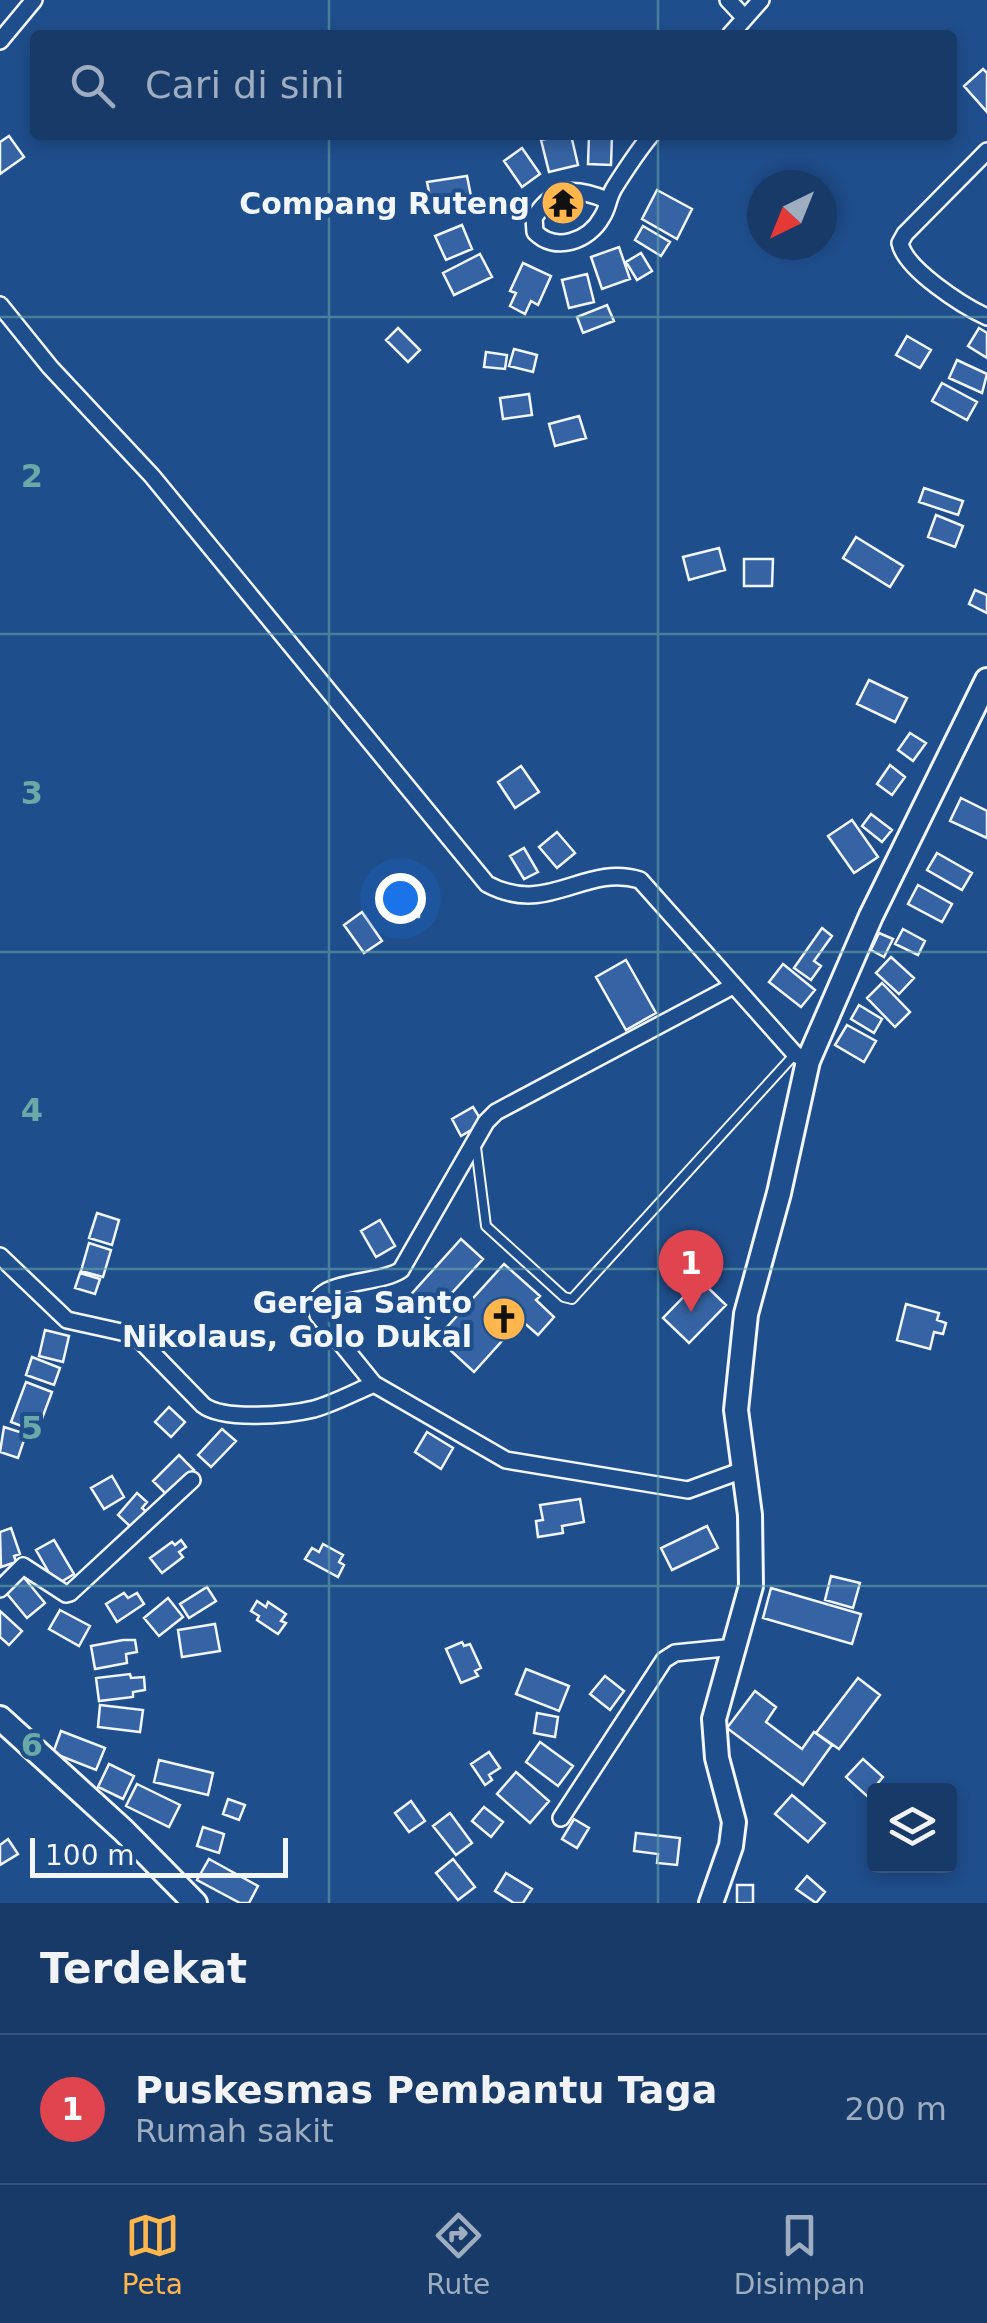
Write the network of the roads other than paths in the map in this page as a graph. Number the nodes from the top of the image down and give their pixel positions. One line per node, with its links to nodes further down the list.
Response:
1 (34, 0): 6 (street)
2 (728, 0): 4 (street)
3 (761, 0): 4 (street)
4 (744, 17): 5 (street)
5 (734, 30)
6 (0, 41)
7 (648, 140): 9 (street)
8 (987, 151): 11 (street)
9 (607, 200): 9 (street)
10 (0, 305): 13 (street)
11 (987, 317)
12 (987, 680): 14 (street)
13 (733, 986): 14 (street); 15 (street)
14 (802, 1057): 15 (lane); 18 (street)
15 (476, 1141): 17 (street)
16 (0, 1256): 17 (street)
17 (374, 1384): 18 (street)
18 (744, 1470): 21 (street)
19 (192, 1480): 20 (street)
20 (0, 1589)
21 (735, 1647): 23 (street); 25 (street)
22 (0, 1718): 24 (street)
23 (561, 1818)
24 (195, 1903)
25 (711, 1903)

